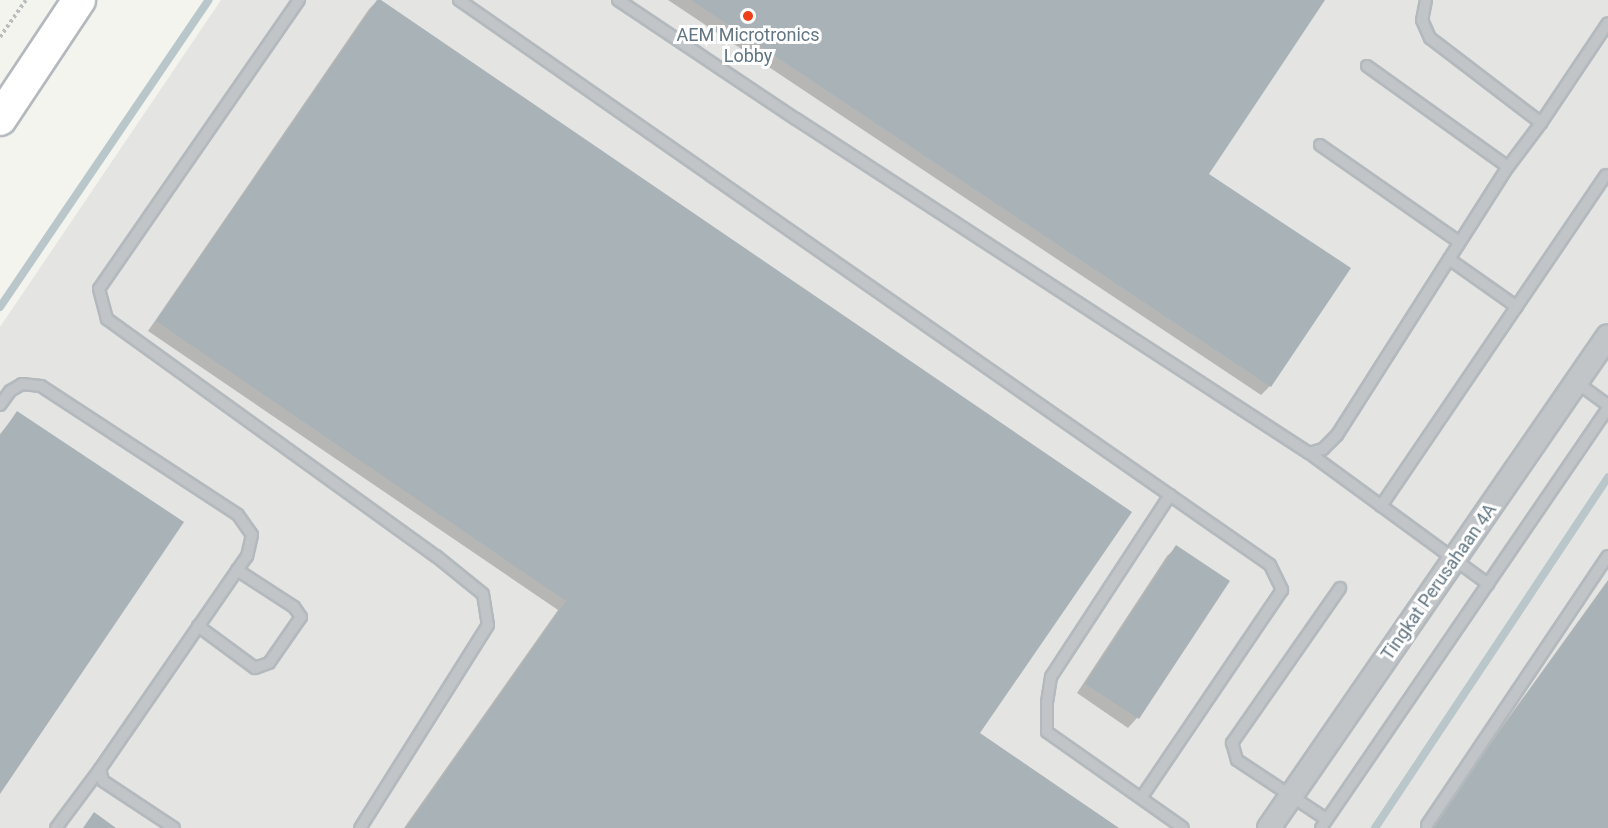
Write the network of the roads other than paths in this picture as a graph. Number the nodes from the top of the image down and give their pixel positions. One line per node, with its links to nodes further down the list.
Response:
1 (79, 0): 8 (street)
2 (299, 0): 37 (lane)
3 (459, 0): 21 (lane)
4 (618, 0): 20 (lane)
5 (1426, 0): 9 (lane)
6 (1608, 23): 9 (lane)
7 (1366, 66): 11 (lane)
8 (0, 119)
9 (1541, 123): 11 (lane)
10 (1320, 146): 13 (lane)
11 (1508, 167): 13 (lane)
12 (1606, 175): 15 (lane)
13 (1459, 242): 14 (lane)
14 (1449, 259): 15 (lane); 20 (lane)
15 (1517, 307): 22 (lane)
16 (1608, 336): 17 (street, Tingkat Perusahaan 4A)
17 (1576, 382): 19 (lane); 24 (street, Tingkat Perusahaan 4A)
18 (0, 405): 25 (lane)
19 (1608, 407): 26 (lane)
20 (1309, 453): 22 (lane)
21 (1170, 495): 31 (lane); 31 (lane)
22 (1381, 506): 24 (lane)
23 (1608, 556): 33 (lane)
24 (1454, 560): 26 (lane); 30 (street, Tingkat Perusahaan 4A)
25 (237, 570): 28 (lane); 28 (lane)
26 (1488, 584): 32 (lane)
27 (1340, 588): 30 (lane)
28 (198, 626): 29 (lane)
29 (100, 769): 35 (lane); 36 (lane)
30 (1291, 796): 32 (lane); 38 (street, Tingkat Perusahaan 4A)
31 (1142, 797): 34 (lane)
32 (1324, 824)
33 (1427, 825)
34 (1178, 826)
35 (56, 828)
36 (174, 828)
37 (360, 828)
38 (1269, 828)

